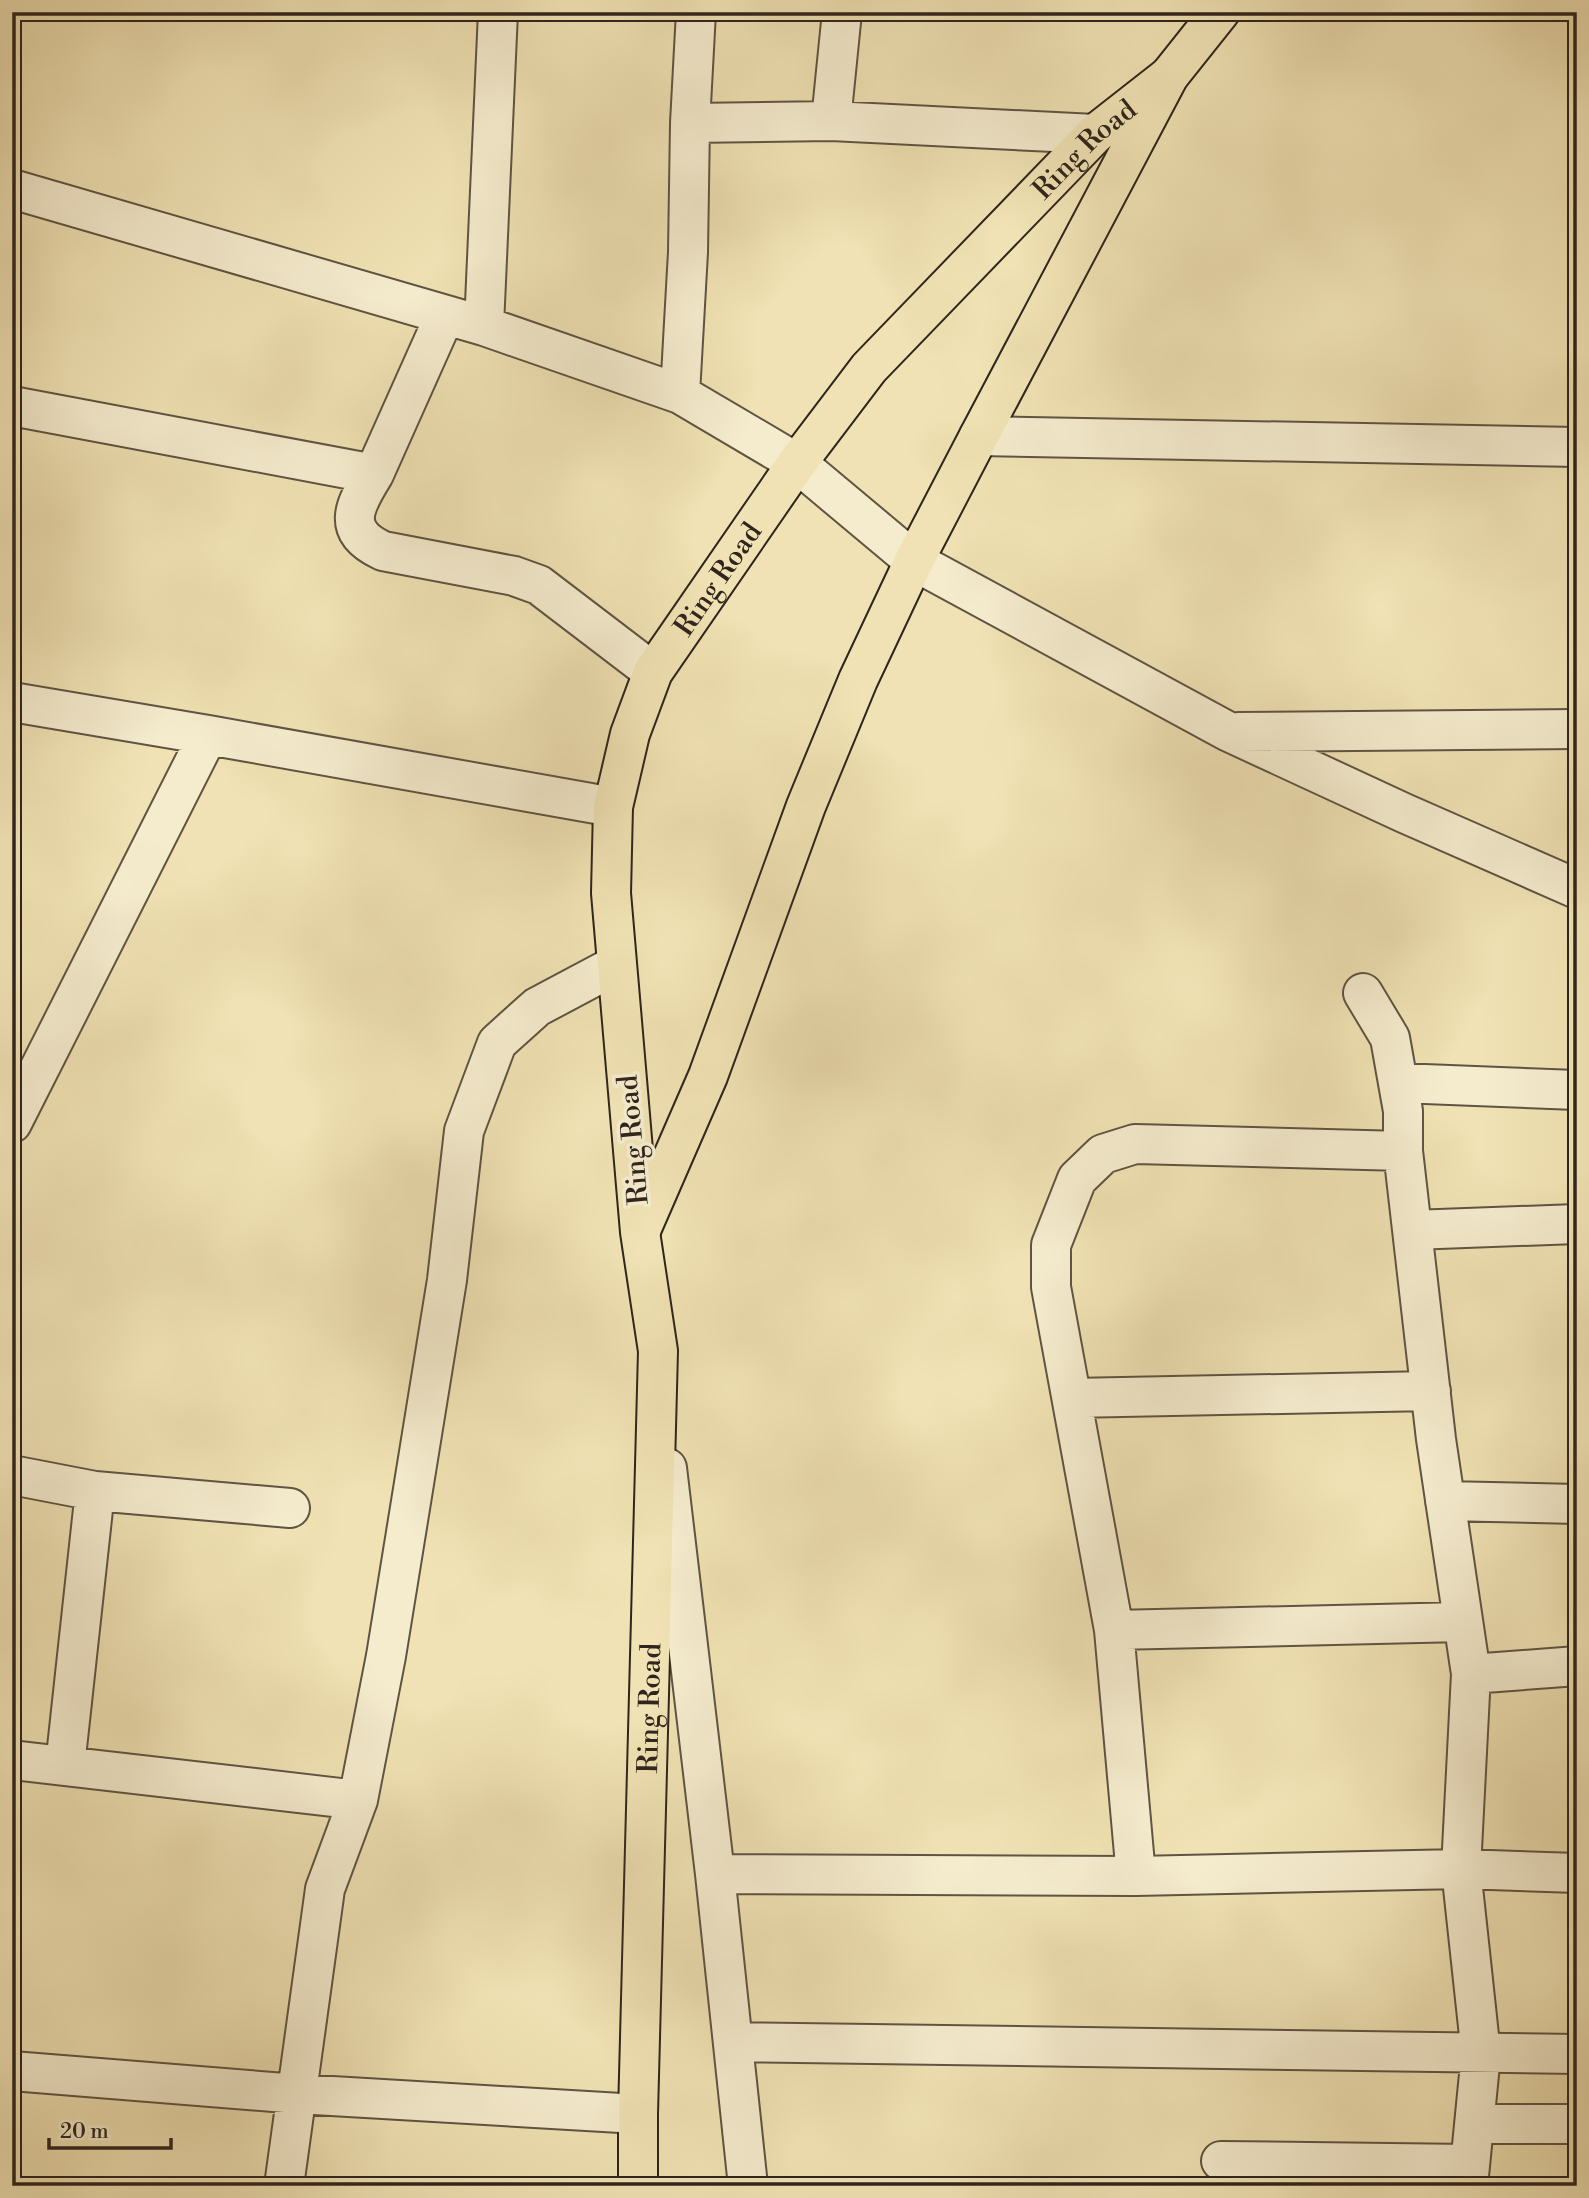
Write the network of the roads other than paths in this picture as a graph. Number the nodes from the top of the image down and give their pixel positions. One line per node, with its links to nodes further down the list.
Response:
1 (498, 12): 11 (street)
2 (696, 12): 7 (street)
3 (842, 12): 6 (street)
4 (1220, 12): 5 (main road, Ring Road)
5 (1169, 76): 8 (main road, Ring Road); 14 (main road, Ring Road)
6 (831, 121): 7 (street); 8 (street)
7 (690, 123): 12 (street)
8 (1095, 134): 16 (main road, Ring Road)
9 (12, 189): 10 (street)
10 (445, 314): 11 (street); 17 (street)
11 (484, 326): 12 (street)
12 (680, 394): 16 (street)
13 (12, 406): 17 (street)
14 (979, 436): 15 (street); 18 (main road, Ring Road)
15 (1577, 447)
16 (797, 464): 18 (street); 19 (main road, Ring Road)
17 (374, 474): 19 (street)
18 (914, 562): 22 (street); 34 (main road, Ring Road)
19 (653, 672): 24 (main road, Ring Road)
20 (12, 702): 23 (street)
21 (1577, 729): 22 (street)
22 (1229, 732): 25 (street)
23 (208, 735): 24 (street); 30 (street)
24 (613, 807): 26 (main road, Ring Road)
25 (1577, 888)
26 (616, 965): 34 (main road, Ring Road); 49 (street)
27 (1363, 993): 28 (street)
28 (1399, 1083): 29 (street); 31 (street)
29 (1577, 1090)
30 (12, 1123)
31 (1403, 1151): 33 (street); 37 (street)
32 (1577, 1224): 33 (street)
33 (1412, 1230): 35 (street)
34 (640, 1232): 36 (main road, Ring Road)
35 (1431, 1391): 37 (street); 40 (street)
36 (658, 1394): 52 (street); 59 (main road, Ring Road)
37 (1072, 1398): 44 (street)
38 (12, 1475): 39 (street)
39 (95, 1491): 42 (street); 48 (street)
40 (1445, 1501): 41 (street); 43 (street)
41 (1577, 1504)
42 (290, 1508)
43 (1463, 1622): 44 (street); 46 (street)
44 (1114, 1630): 53 (street)
45 (1577, 1666): 46 (street)
46 (1471, 1674): 50 (street)
47 (12, 1760): 48 (street)
48 (65, 1766): 49 (street)
49 (358, 1800): 58 (street)
50 (1461, 1870): 51 (street); 53 (street); 55 (street)
51 (1577, 1873)
52 (715, 1874): 53 (street); 54 (street)
53 (1136, 1876)
54 (734, 2042): 55 (street); 66 (street)
55 (1481, 2054): 56 (street); 60 (street)
56 (1577, 2054)
57 (12, 2071): 58 (street)
58 (298, 2094): 59 (street); 64 (street)
59 (638, 2114): 65 (main road, Ring Road)
60 (1474, 2124): 61 (street); 63 (street)
61 (1577, 2124)
62 (1221, 2161): 63 (street)
63 (1469, 2175)
64 (284, 2186)
65 (638, 2186)
66 (748, 2186)

